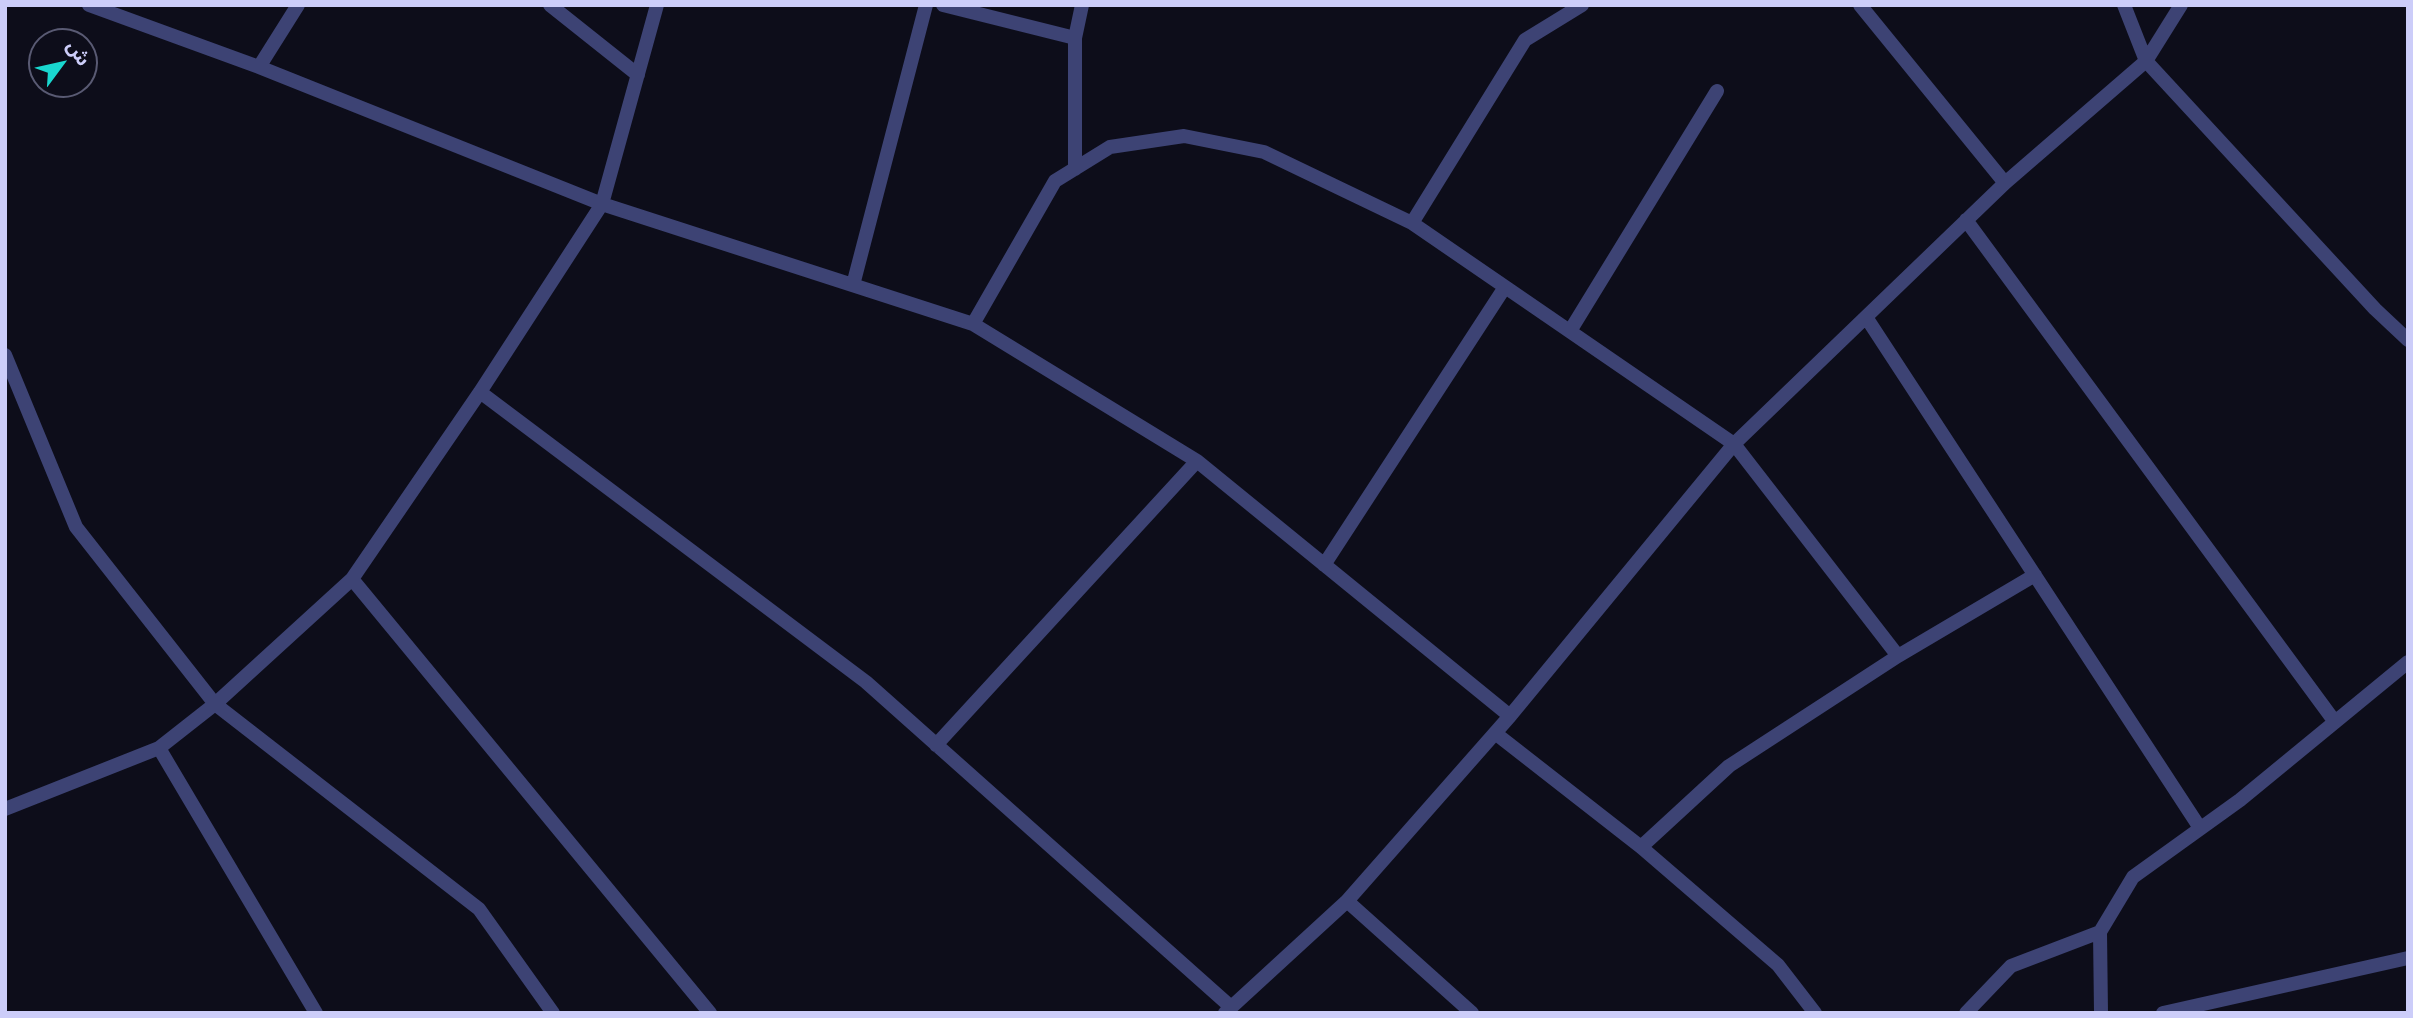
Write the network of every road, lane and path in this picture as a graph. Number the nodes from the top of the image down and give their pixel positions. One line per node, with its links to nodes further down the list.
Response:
1 (89, 5): 14 (street)
2 (298, 5): 14 (street)
3 (550, 5): 15 (street)
4 (657, 5): 15 (street)
5 (926, 5): 22 (street)
6 (943, 5): 12 (street)
7 (1082, 5): 12 (street)
8 (1582, 5): 21 (street)
9 (1860, 5): 18 (street)
10 (2124, 5): 13 (street)
11 (2181, 5): 13 (street)
12 (1075, 38): 17 (street)
13 (2146, 61): 18 (street); 27 (street)
14 (259, 67): 19 (street)
15 (638, 75): 19 (street)
16 (1717, 91): 26 (street)
17 (1075, 169): 21 (street); 25 (street)
18 (2005, 183): 20 (street)
19 (602, 204): 22 (street); 29 (street)
20 (1966, 220): 24 (street); 39 (street)
21 (1412, 223): 23 (street)
22 (853, 285): 25 (street)
23 (1505, 287): 26 (street); 32 (street)
24 (1866, 317): 30 (street); 33 (street)
25 (973, 324): 31 (street)
26 (1570, 331): 30 (street)
27 (2408, 340)
28 (5, 355): 37 (street)
29 (480, 392): 34 (street); 41 (street)
30 (1734, 444): 35 (street); 38 (street)
31 (1197, 461): 32 (street); 41 (street)
32 (1324, 565): 38 (street)
33 (2035, 575): 35 (street); 44 (street)
34 (352, 579): 37 (street); 52 (street)
35 (1898, 656): 45 (street)
36 (2408, 662): 39 (street)
37 (215, 704): 42 (street); 51 (street)
38 (1510, 716): 40 (street)
39 (2334, 722): 44 (street)
40 (1495, 733): 45 (street); 46 (street)
41 (936, 745): 49 (street)
42 (159, 748): 43 (street); 50 (street)
43 (5, 809)
44 (2200, 828): 47 (street)
45 (1641, 847): 54 (street)
46 (1347, 901): 49 (street); 53 (street)
47 (2100, 932): 55 (street); 56 (street)
48 (2408, 958): 57 (street)
49 (1228, 1010)
50 (316, 1013)
51 (553, 1013)
52 (710, 1013)
53 (1472, 1013)
54 (1815, 1013)
55 (1965, 1013)
56 (2101, 1013)
57 (2164, 1013)

